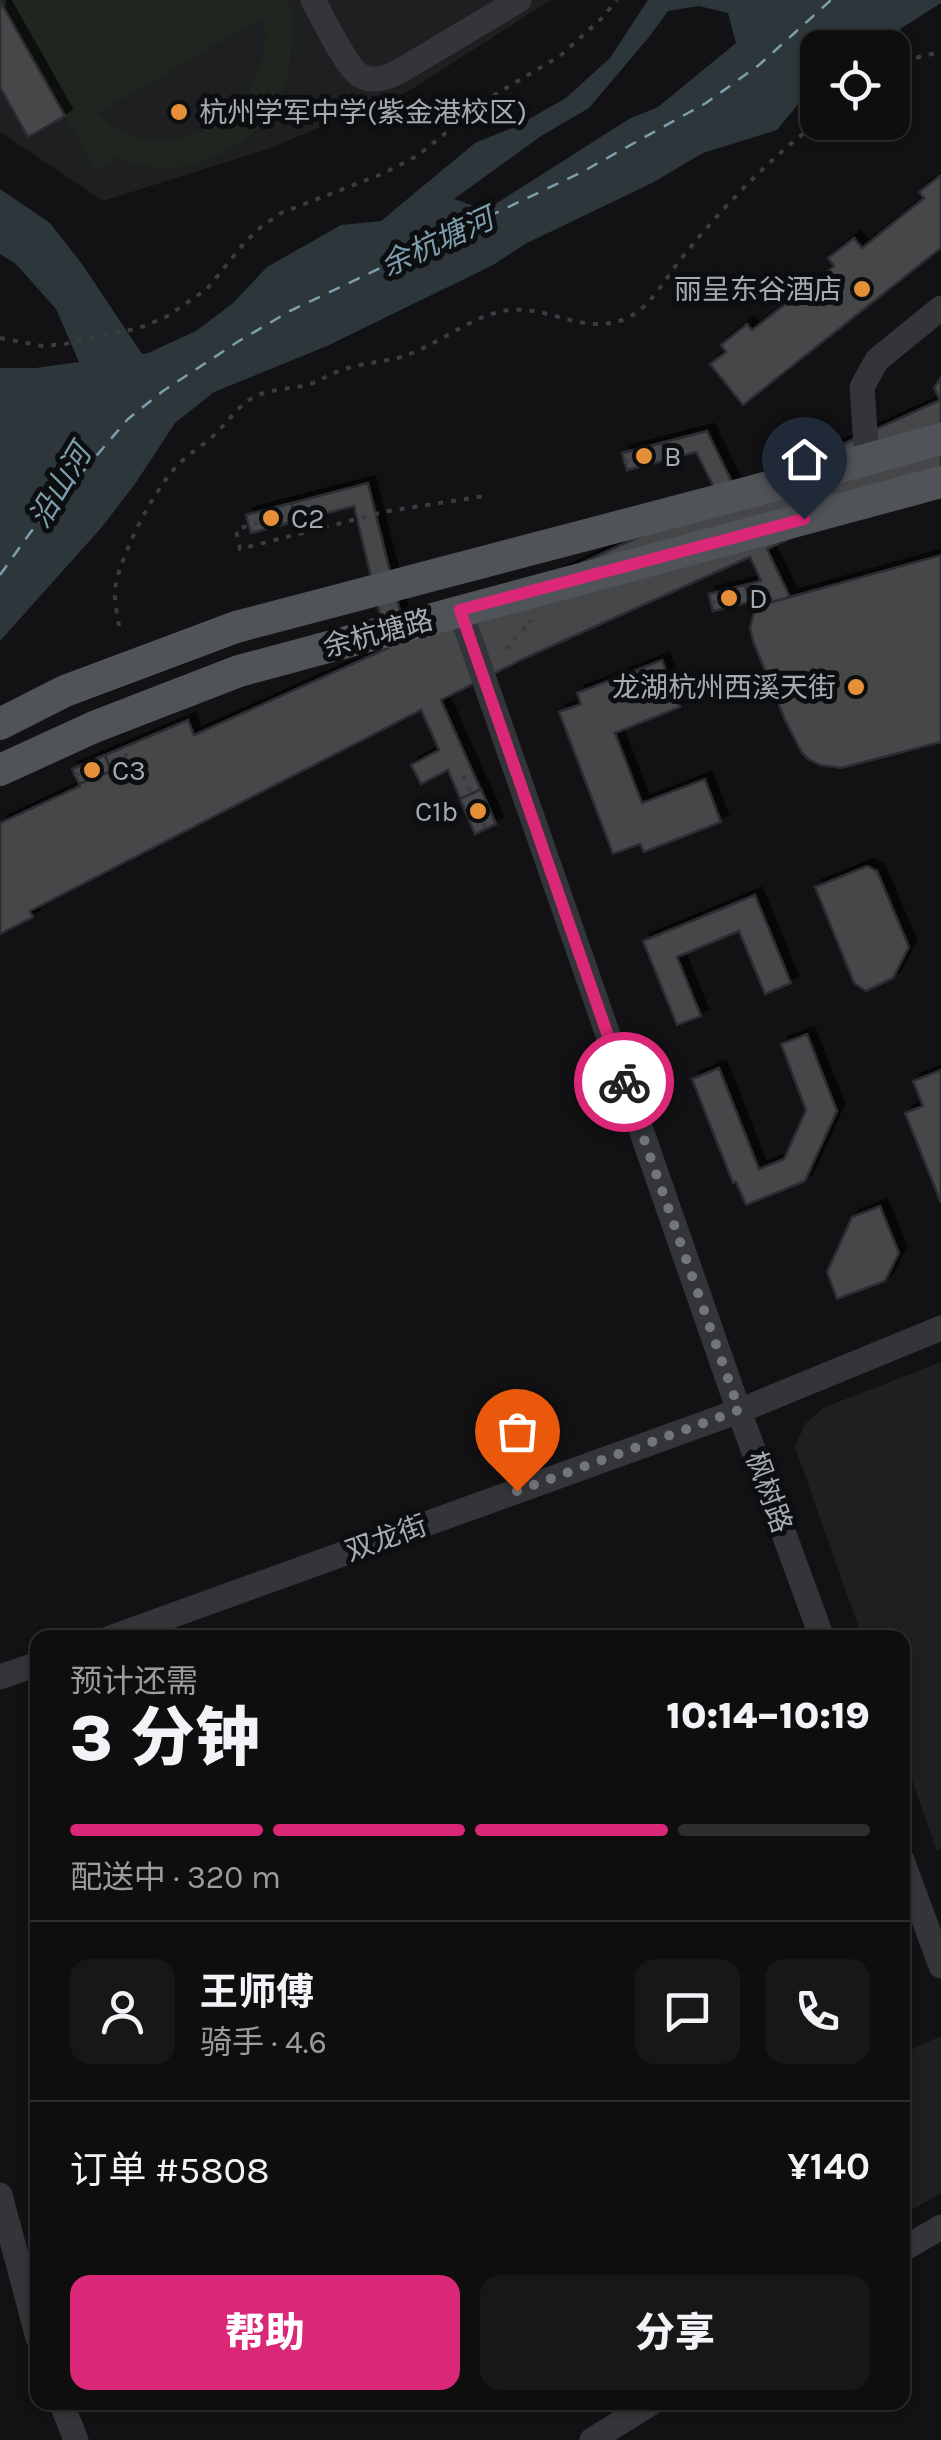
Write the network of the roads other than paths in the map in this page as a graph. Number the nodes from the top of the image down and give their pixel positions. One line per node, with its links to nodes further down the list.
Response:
1 (313, 0): 2 (street)
2 (519, 0)
3 (941, 308): 5 (street)
4 (941, 440): 5 (main road, 余杭塘路)
5 (867, 460): 8 (main road, 余杭塘路)
6 (941, 482): 7 (main road, 余杭塘路)
7 (460, 610): 9 (main road, 余杭塘路); 11 (street, 枫树路)
8 (0, 724)
9 (0, 770)
10 (941, 1328): 11 (street, 双龙街)
11 (739, 1410): 12 (street, 双龙街); 13 (street, 枫树路)
12 (132, 1630)
13 (819, 1630)
14 (30, 1667): 15 (street)
15 (0, 1677)
16 (910, 1882): 17 (street)
17 (941, 1966)
18 (0, 2195): 21 (street)
19 (941, 2227): 20 (street)
20 (910, 2245)
21 (30, 2308)
22 (63, 2410): 24 (street)
23 (640, 2410): 25 (street)
24 (76, 2440)
25 (592, 2440)

